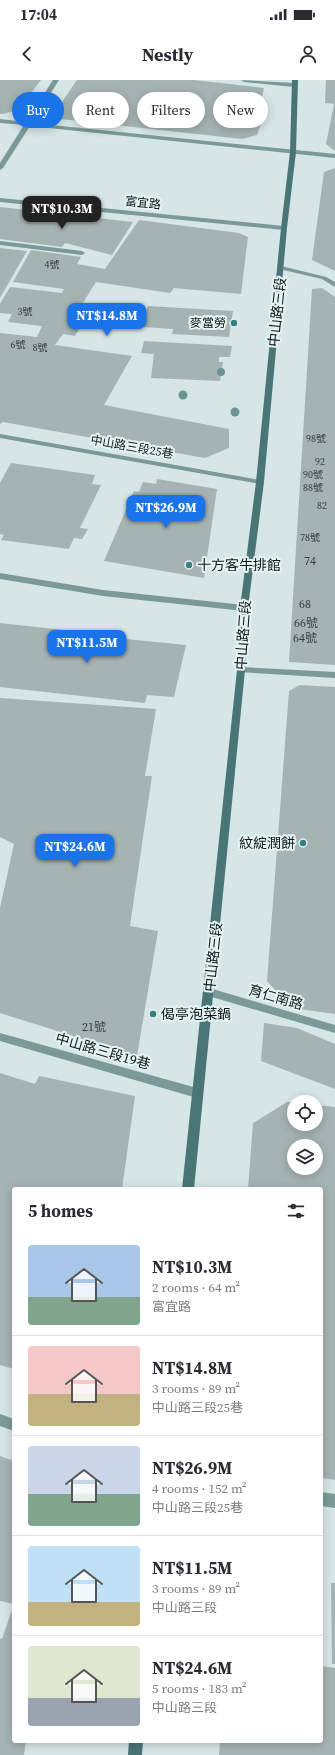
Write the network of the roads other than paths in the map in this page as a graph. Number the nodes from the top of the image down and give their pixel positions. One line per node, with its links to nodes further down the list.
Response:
1 (56, 80): 4 (street)
2 (244, 80): 3 (street)
3 (295, 83): 9 (street, 中山路三段)
4 (48, 92)
5 (0, 121): 6 (street)
6 (12, 122)
7 (25, 128): 11 (street)
8 (64, 128): 9 (street)
9 (293, 152): 10 (street); 13 (street, 中山路三段)
10 (335, 156)
11 (0, 168)
12 (0, 200): 13 (street, 富宜路)
13 (284, 228): 16 (street, 中山路三段)
14 (0, 243): 15 (street)
15 (82, 253)
16 (281, 268): 17 (street); 19 (street, 中山路三段)
17 (335, 285)
18 (0, 436): 19 (street, 中山路三段25巷)
19 (260, 482): 21 (street, 中山路三段)
20 (0, 576): 21 (street)
21 (244, 608): 22 (street, 中山路三段)
22 (241, 670): 23 (street); 24 (street, 中山路三段)
23 (335, 675)
24 (209, 992): 25 (street, 育仁南路); 27 (street, 中山路三段)
25 (335, 1029)
26 (0, 1037): 27 (street, 中山路三段19巷)
27 (197, 1093): 28 (street, 中山路三段)
28 (188, 1187)
29 (0, 1420): 30 (street)
30 (12, 1424)
31 (323, 1499): 32 (street)
32 (335, 1501)
33 (136, 1743): 34 (street)
34 (135, 1755)

